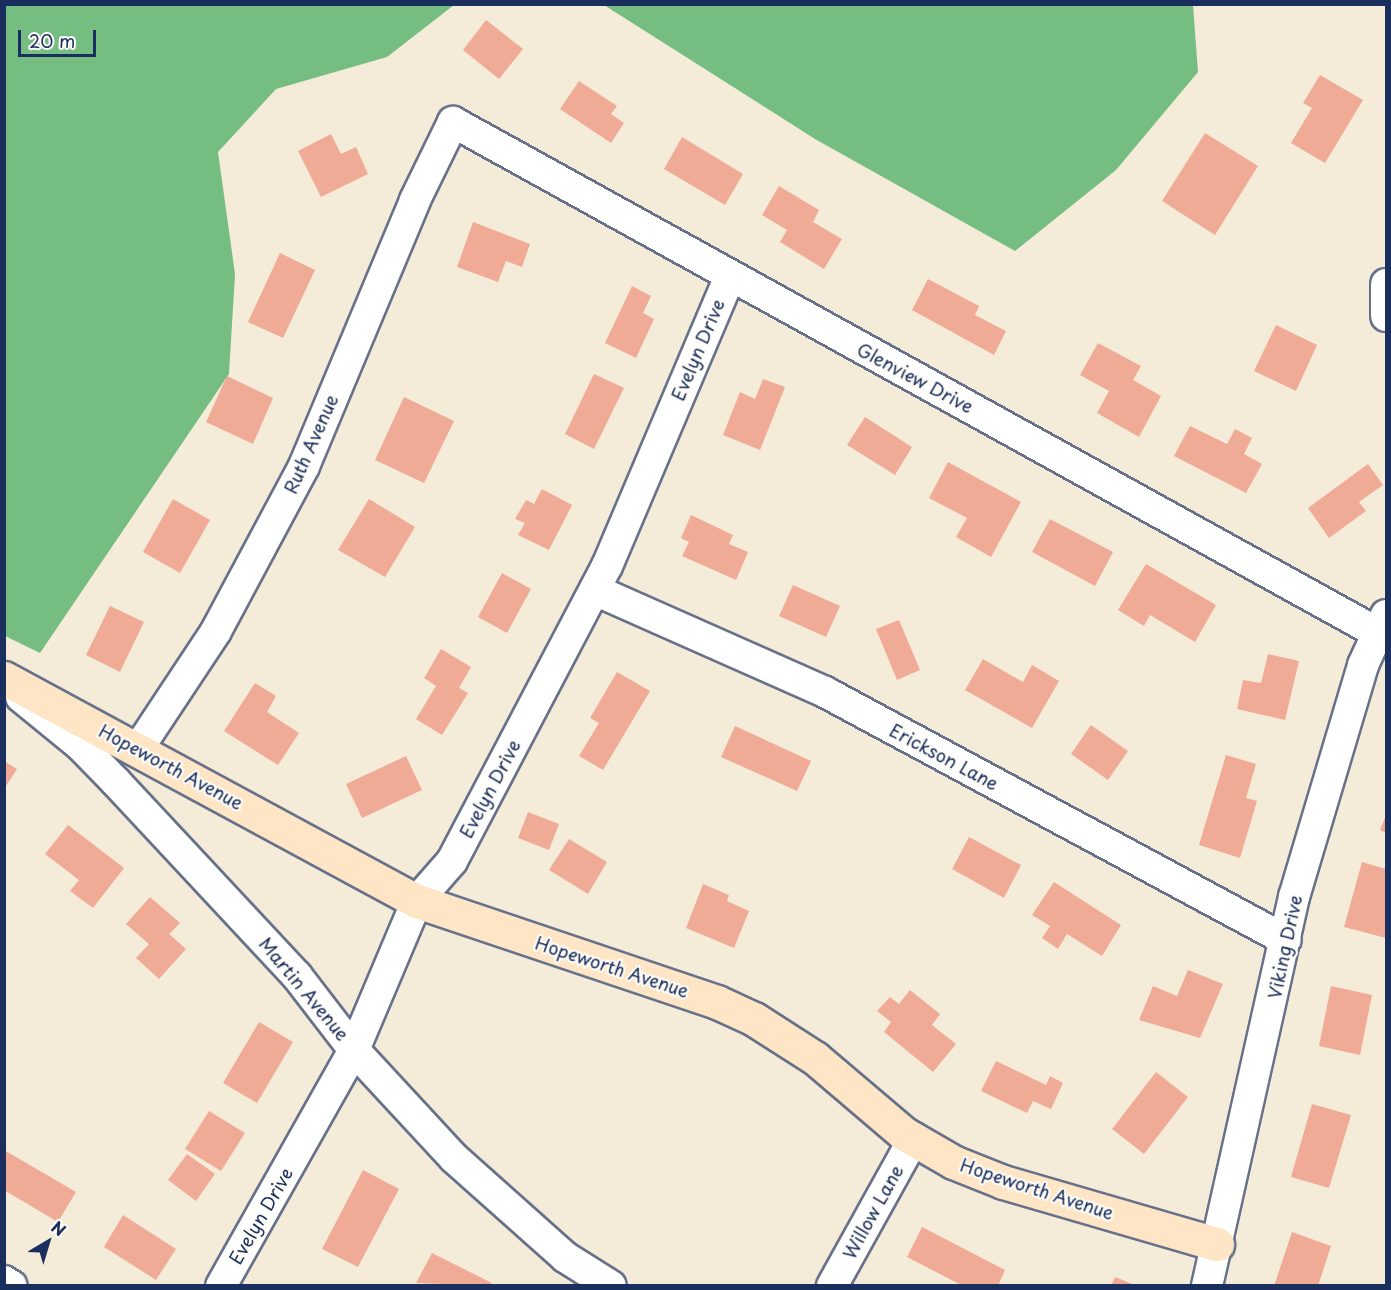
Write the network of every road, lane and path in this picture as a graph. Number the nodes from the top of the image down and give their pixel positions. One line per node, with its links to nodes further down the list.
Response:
1 (453, 122): 2 (street, Glenview Drive); 9 (street, Ruth Avenue)
2 (730, 276): 5 (street, Evelyn Drive); 6 (street, Glenview Drive)
3 (1386, 284): 4 (street)
4 (1386, 316)
5 (595, 590): 10 (street, Evelyn Drive); 11 (street, Erickson Lane)
6 (1382, 624): 11 (street, Viking Drive)
7 (4, 678): 9 (street, Hopeworth Avenue)
8 (4, 684): 12 (street, Martin Avenue)
9 (138, 749): 10 (street, Hopeworth Avenue)
10 (417, 901): 12 (street, Evelyn Drive); 13 (street, Hopeworth Avenue)
11 (1286, 940): 14 (street, Viking Drive)
12 (354, 1050): 17 (street, Evelyn Drive); 18 (street, Martin Avenue)
13 (914, 1138): 14 (street, Hopeworth Avenue); 19 (street, Willow Lane)
14 (1217, 1244): 20 (street, Viking Drive)
15 (4, 1281): 16 (street)
16 (12, 1286)
17 (221, 1286)
18 (611, 1286)
19 (832, 1286)
20 (1208, 1286)

